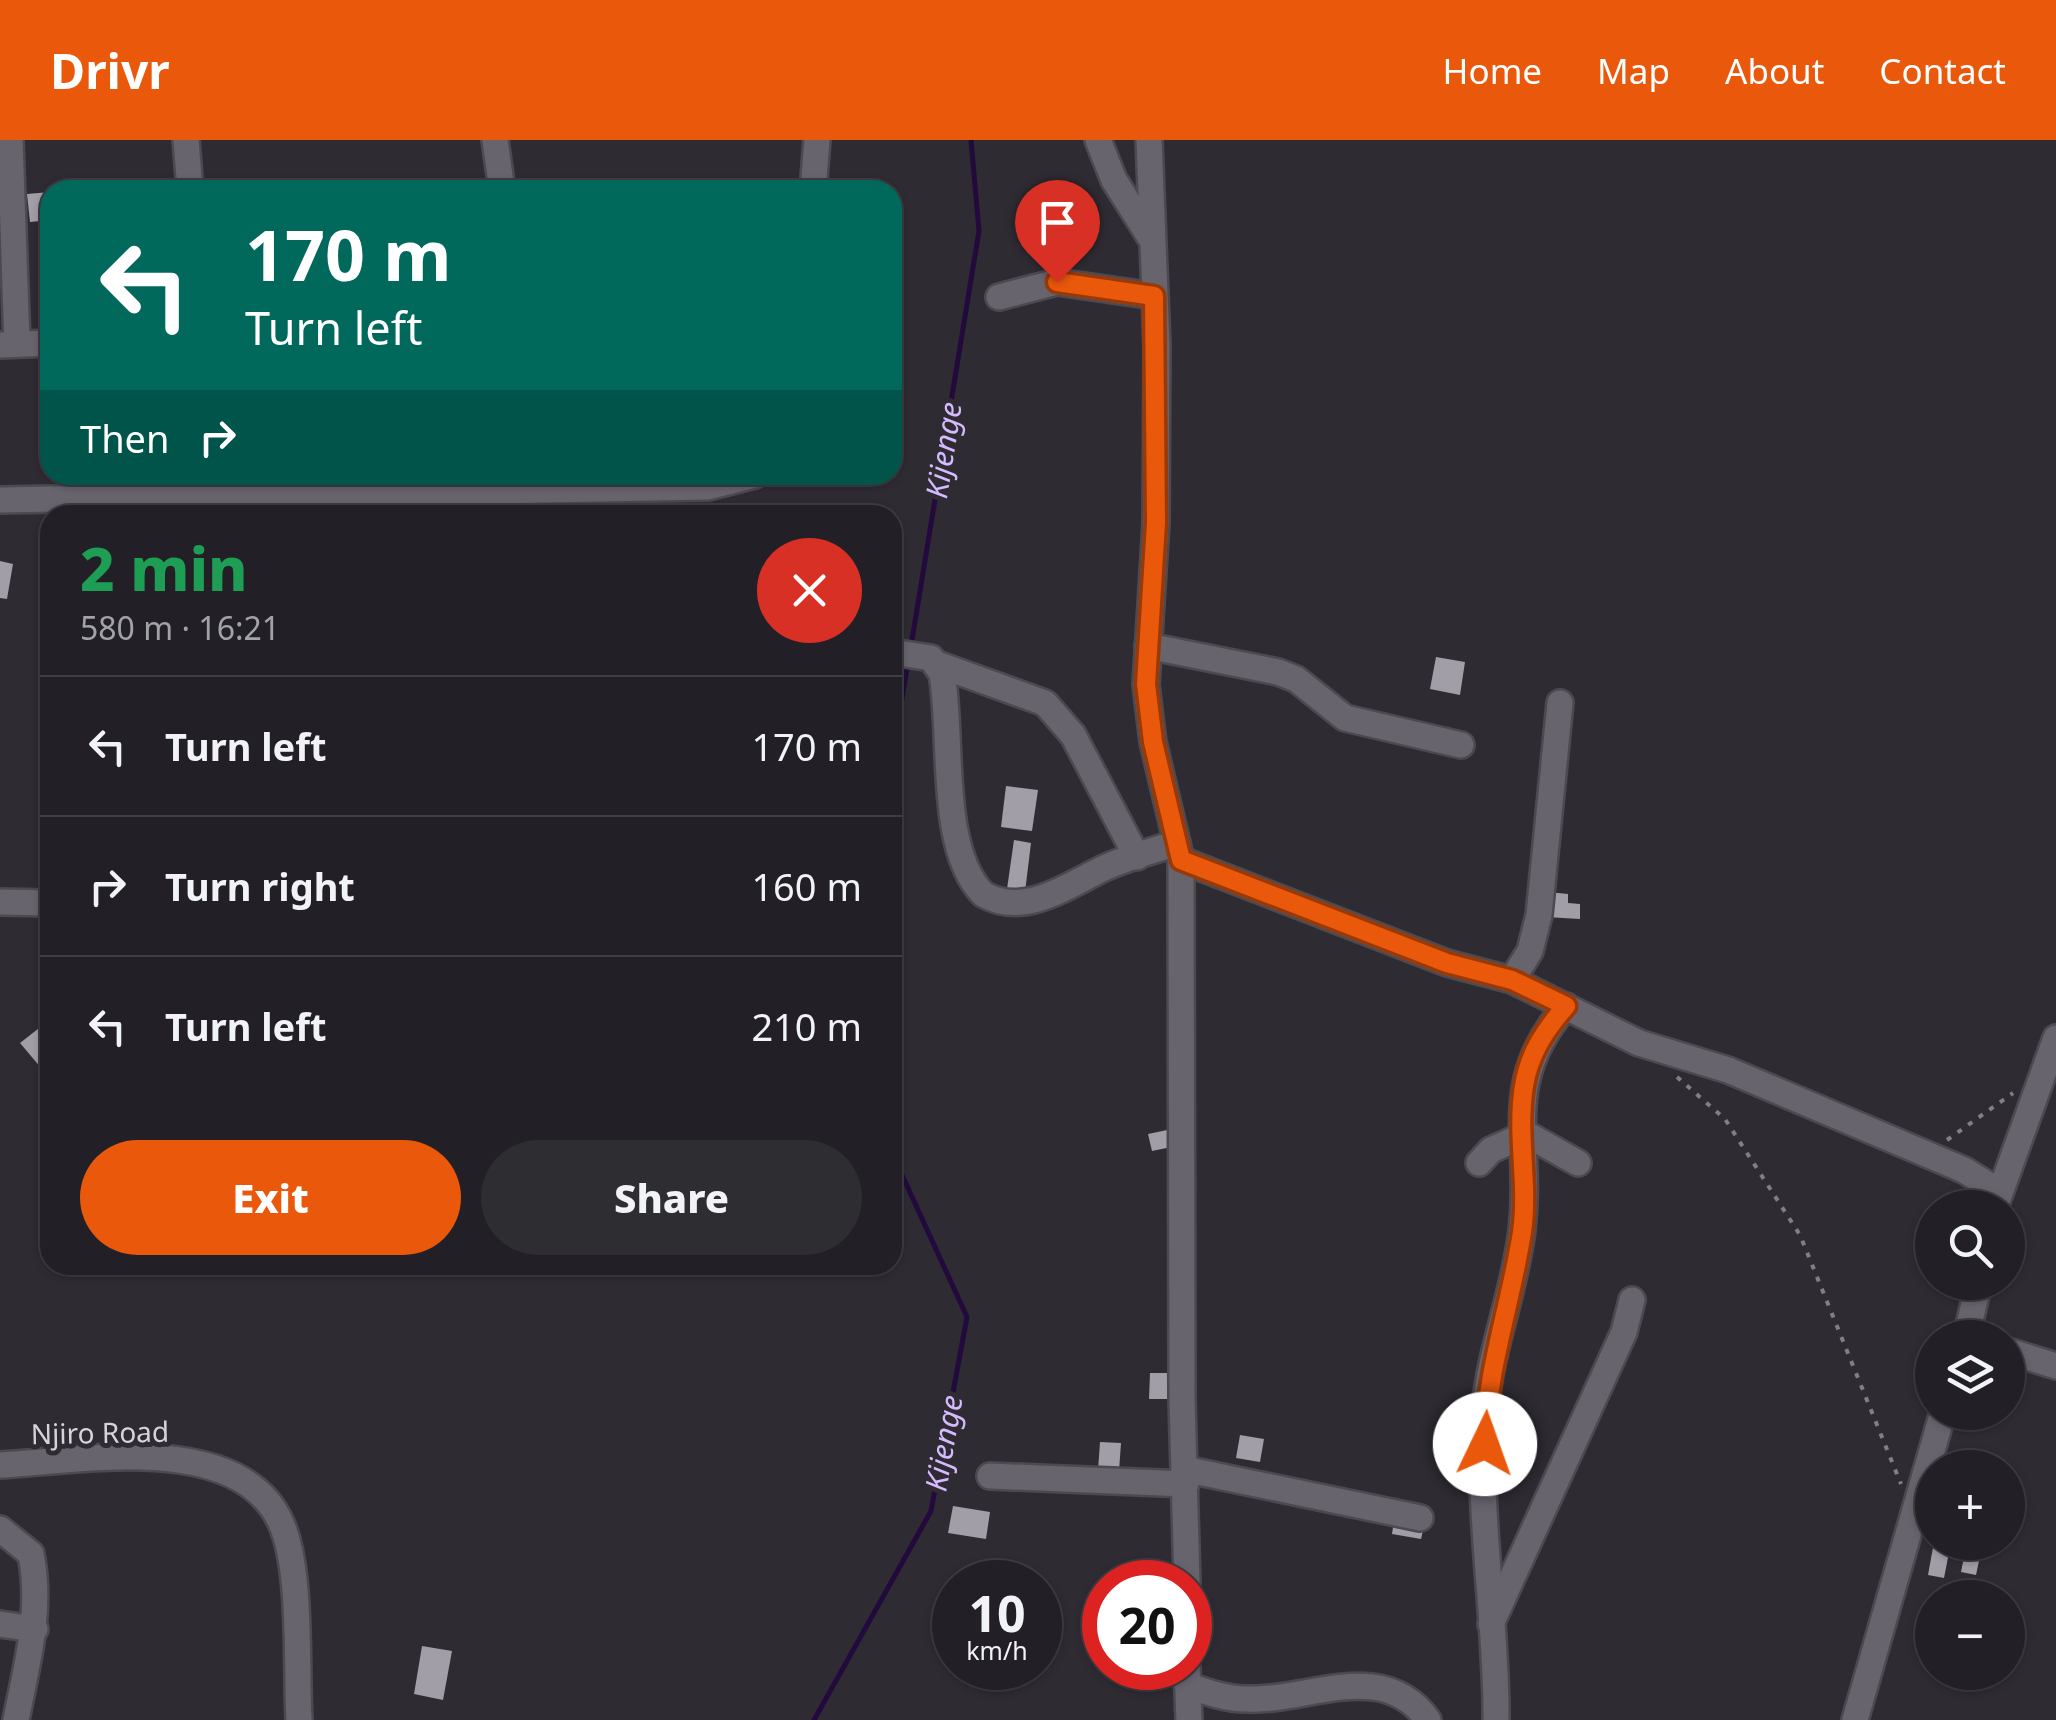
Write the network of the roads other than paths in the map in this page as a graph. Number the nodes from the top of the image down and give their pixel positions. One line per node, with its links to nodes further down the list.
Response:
1 (10, 140): 14 (street)
2 (186, 140): 7 (street)
3 (495, 140): 8 (street)
4 (817, 140): 9 (street)
5 (1098, 140): 10 (street)
6 (1150, 140): 10 (street)
7 (189, 180)
8 (501, 180)
9 (814, 180)
10 (1150, 237): 11 (street)
11 (1154, 296): 12 (street); 21 (street)
12 (999, 297)
13 (40, 343): 14 (street)
14 (9, 344)
15 (188, 485): 19 (street); 20 (street)
16 (485, 485): 20 (street)
17 (563, 485): 18 (street)
18 (716, 485)
19 (0, 500)
20 (385, 504)
21 (1148, 646): 25 (street); 26 (street)
22 (902, 654): 23 (street)
23 (934, 661): 27 (street); 27 (street)
24 (1560, 703): 30 (street)
25 (1461, 744)
26 (1179, 851): 27 (street); 30 (street); 44 (street)
27 (1137, 857)
28 (0, 902): 29 (street)
29 (40, 902)
30 (1512, 980): 31 (street)
31 (1566, 1006): 33 (street); 36 (street)
32 (2056, 1038): 37 (street)
33 (1521, 1134): 34 (street); 35 (street); 49 (street)
34 (1479, 1163)
35 (1578, 1163)
36 (1982, 1190)
37 (1999, 1190)
38 (1632, 1300): 49 (street)
39 (2025, 1356): 40 (street)
40 (2056, 1366)
41 (1937, 1430): 58 (street)
42 (0, 1466): 54 (street, Njiro Road)
43 (990, 1476): 44 (street)
44 (1185, 1477): 45 (street); 47 (street)
45 (1420, 1518)
46 (0, 1529): 50 (street)
47 (1187, 1560)
48 (0, 1624): 50 (street)
49 (1491, 1624): 57 (street)
50 (35, 1629): 53 (street)
51 (1212, 1686): 56 (street)
52 (1188, 1690): 55 (street)
53 (16, 1720)
54 (299, 1720)
55 (1189, 1720)
56 (1428, 1720)
57 (1496, 1720)
58 (1855, 1720)

